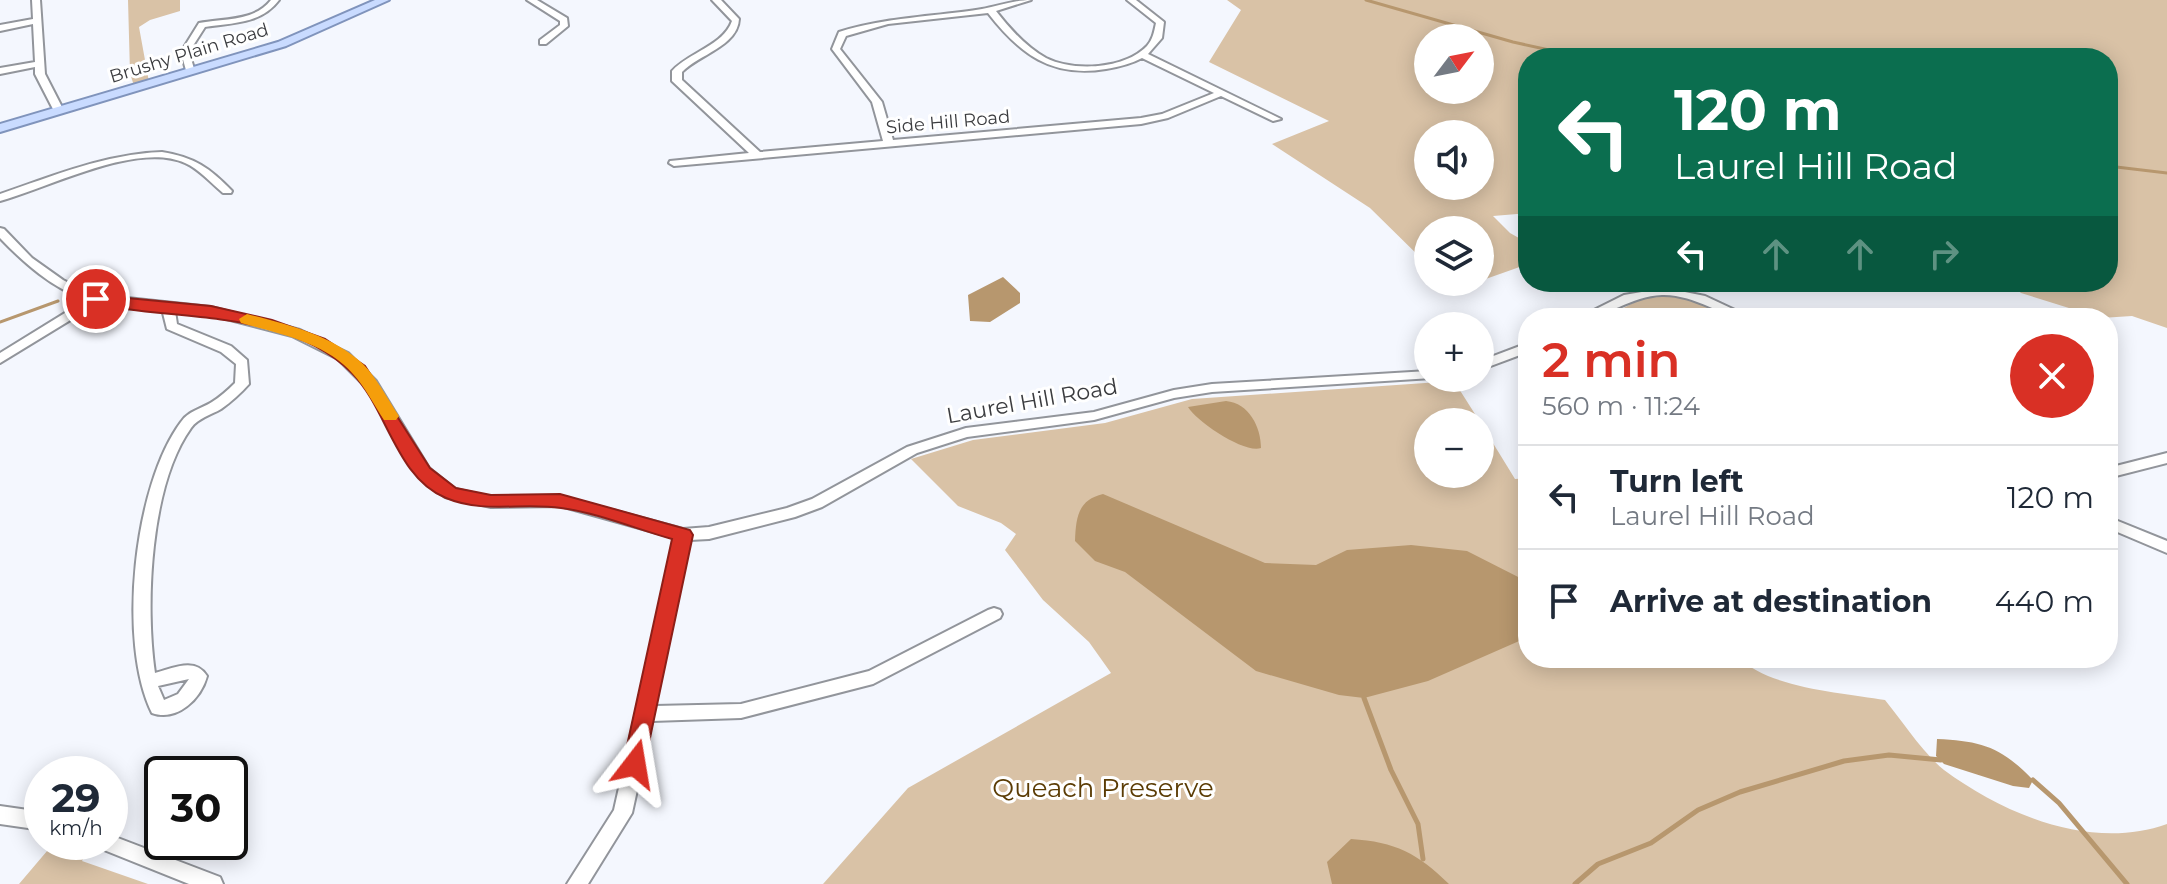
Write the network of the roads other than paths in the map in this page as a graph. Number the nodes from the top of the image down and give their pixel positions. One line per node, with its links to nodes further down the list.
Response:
1 (36, 0): 9 (street)
2 (275, 0): 15 (street)
3 (384, 0): 15 (main road, Brushy Plain Road)
4 (531, 0): 11 (street)
5 (716, 0): 21 (street)
6 (1027, 0): 8 (street)
7 (1131, 0): 12 (street)
8 (992, 12): 12 (street); 20 (street)
9 (37, 21): 10 (street); 13 (street)
10 (0, 28)
11 (543, 42)
12 (1143, 55): 16 (street)
13 (39, 64): 14 (street); 17 (street)
14 (0, 71)
15 (190, 72): 17 (main road, Brushy Plain Road)
16 (1221, 93): 18 (street); 20 (street, Side Hill Road)
17 (59, 111): 19 (main road, Brushy Plain Road)
18 (1276, 119)
19 (0, 128)
20 (889, 143): 21 (street, Side Hill Road)
21 (756, 154): 22 (street, Side Hill Road)
22 (674, 163)
23 (227, 191): 24 (street)
24 (0, 198)
25 (0, 231): 28 (street, Laurel Hill Road)
26 (1647, 292): 30 (street)
27 (1674, 292): 31 (street)
28 (96, 299): 29 (street, Laurel Hill Road); 33 (street)
29 (168, 305): 39 (street, Laurel Hill Road); 42 (street)
30 (1604, 308)
31 (1723, 308)
32 (1518, 351): 34 (street)
33 (0, 359)
34 (1494, 360)
35 (1414, 376): 39 (street, Laurel Hill Road)
36 (2167, 458): 37 (street)
37 (2118, 470)
38 (2118, 526): 40 (street)
39 (683, 535): 43 (street)
40 (2167, 547)
41 (994, 614): 43 (street)
42 (149, 681)
43 (647, 714): 48 (street)
44 (0, 815): 45 (street)
45 (24, 818)
46 (128, 851): 47 (street)
47 (213, 884)
48 (577, 884)

